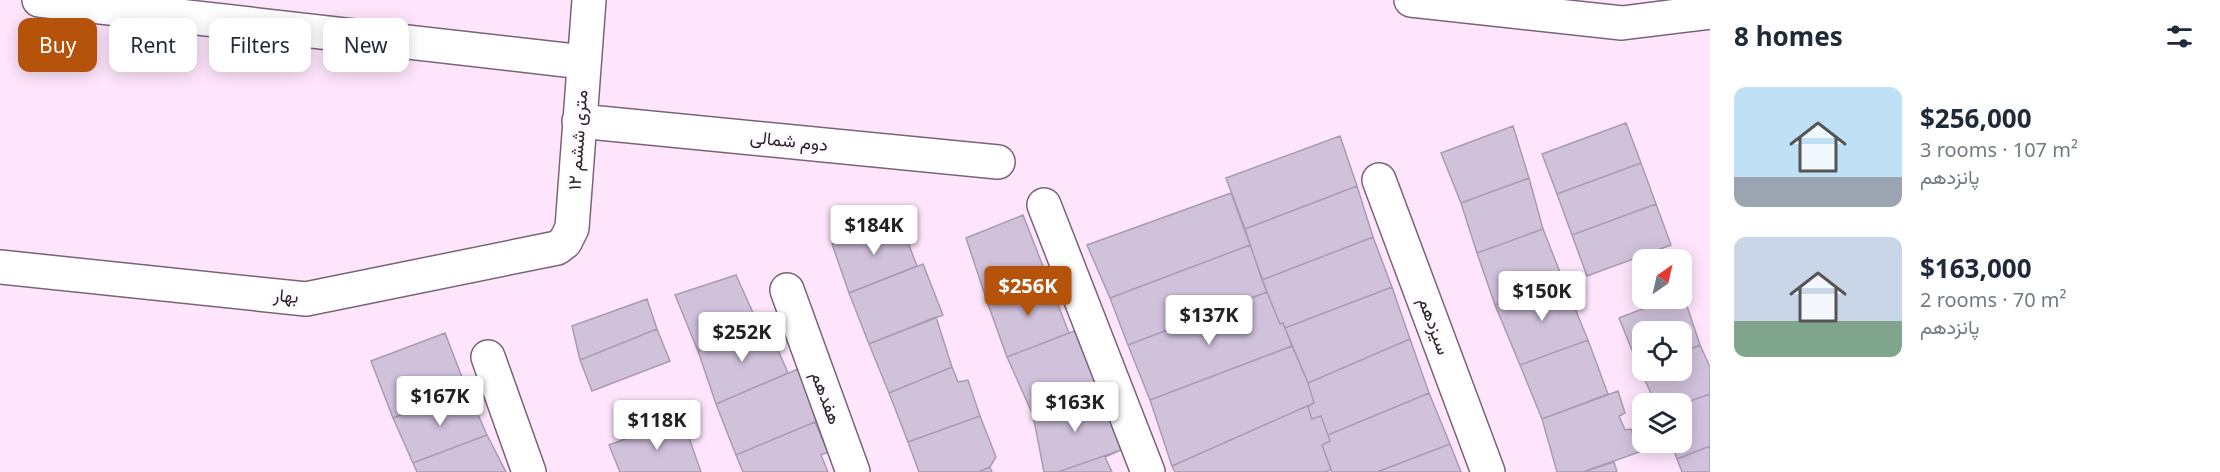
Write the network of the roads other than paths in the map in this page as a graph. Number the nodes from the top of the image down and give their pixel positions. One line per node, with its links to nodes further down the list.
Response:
1 (39, 0): 6 (street)
2 (589, 0): 6 (street, ۱۲ متری ششم)
3 (1412, 0): 4 (street)
4 (1623, 12): 5 (street)
5 (1710, 12)
6 (583, 62): 7 (street, ۱۲ متری ششم)
7 (579, 121): 8 (street, دوم شمالی); 11 (street, ۱۲ متری ششم)
8 (998, 162)
9 (1379, 180): 18 (street, سیزدهم)
10 (1044, 205): 17 (street)
11 (565, 242): 12 (street, بهار)
12 (0, 267)
13 (787, 290): 16 (street, هفدهم)
14 (488, 357): 15 (street)
15 (529, 472)
16 (854, 472)
17 (1148, 472)
18 (1488, 472)

